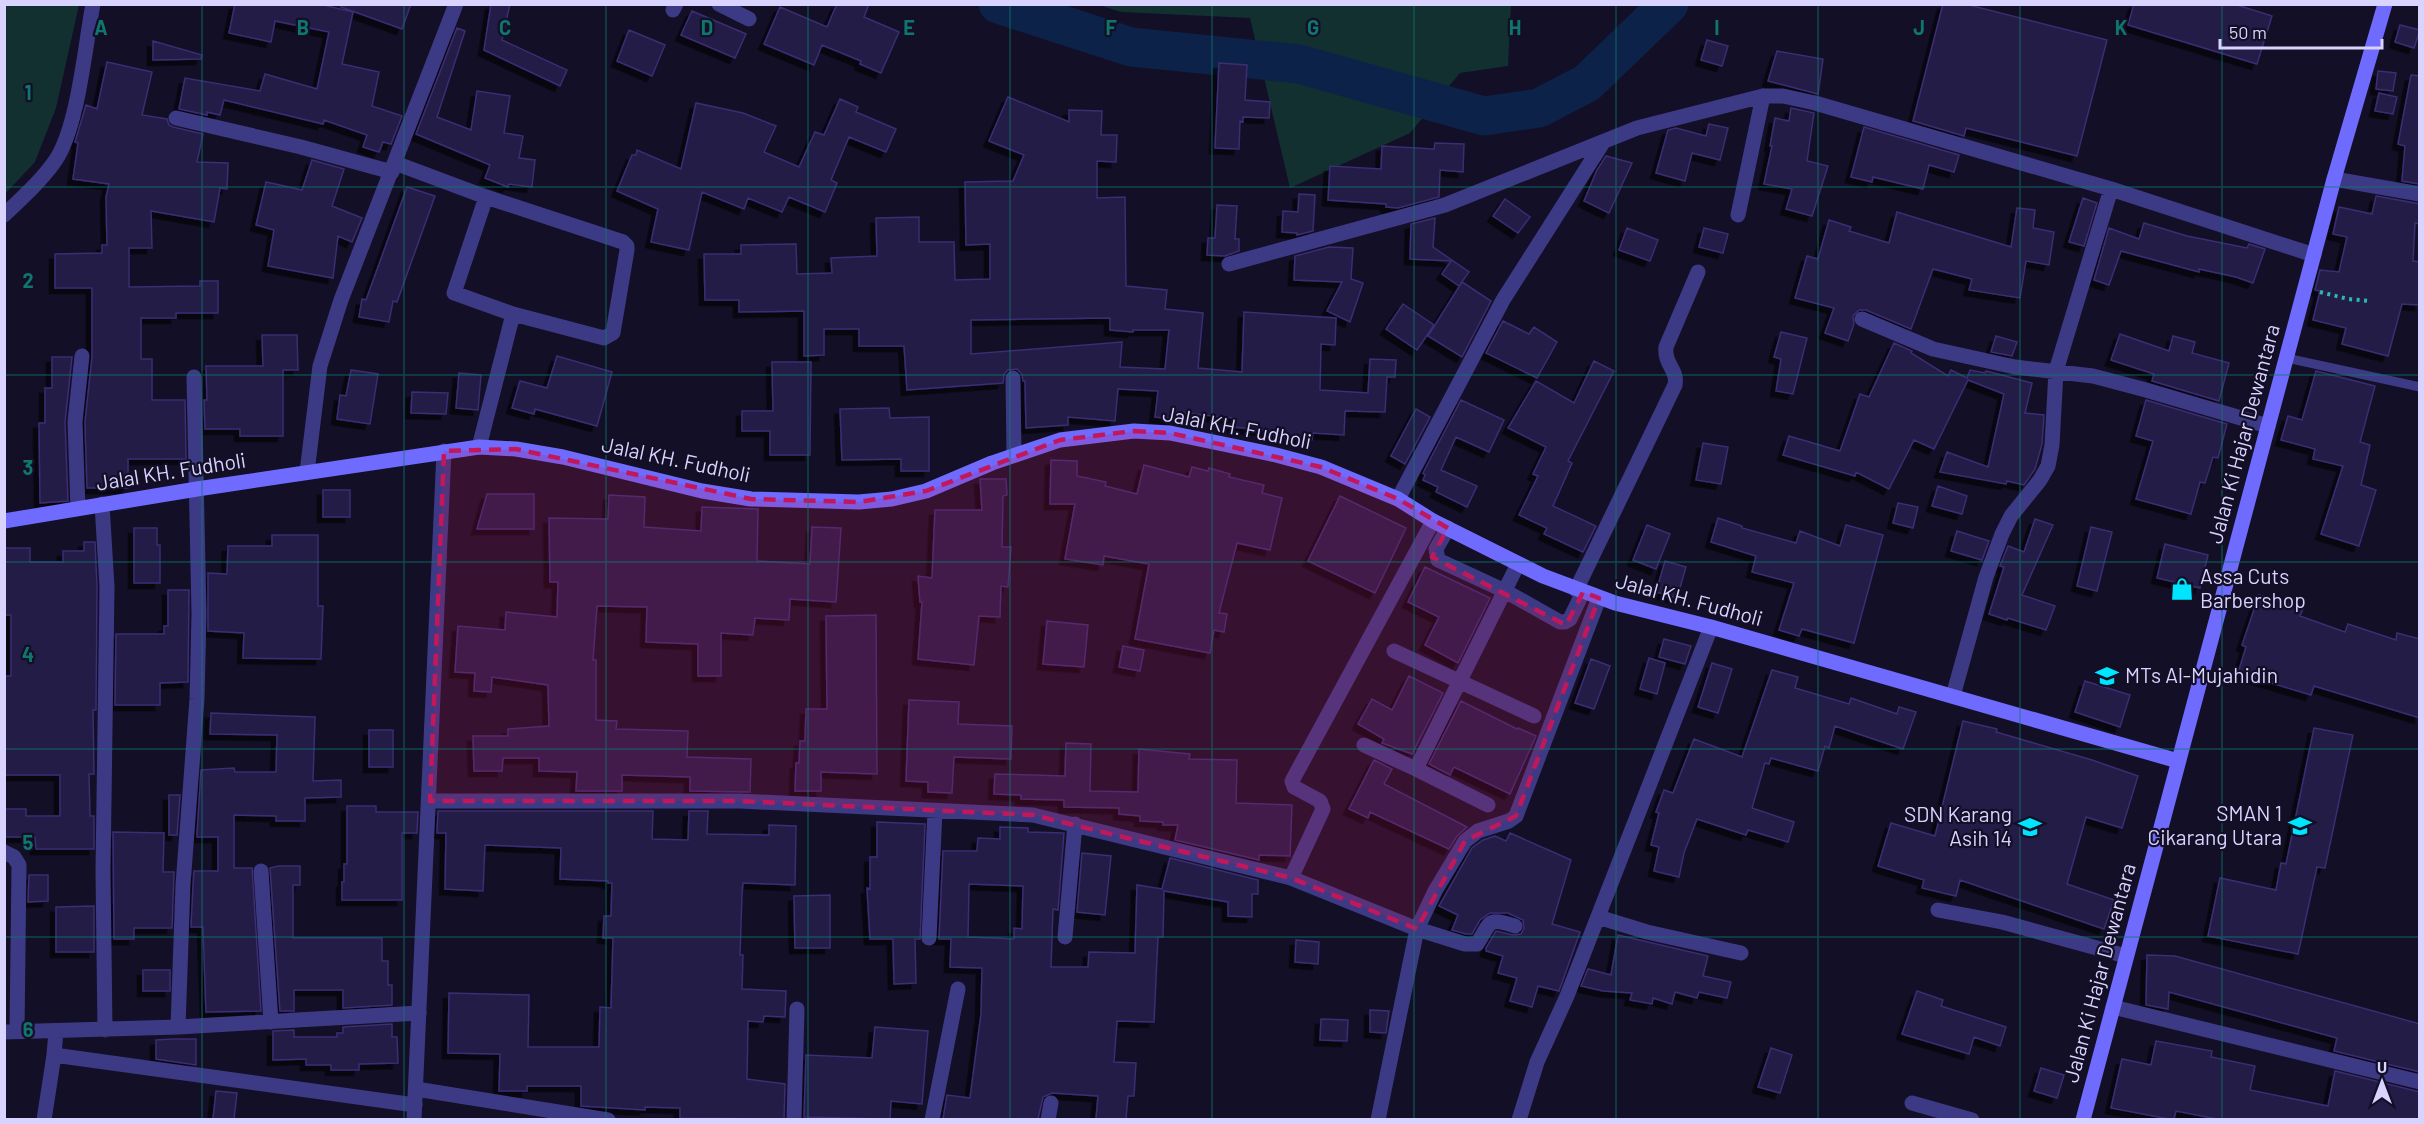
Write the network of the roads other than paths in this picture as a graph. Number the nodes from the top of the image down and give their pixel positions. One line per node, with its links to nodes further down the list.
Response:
1 (93, 4): 14 (street)
2 (456, 4): 9 (street)
3 (719, 4): 5 (street)
4 (2385, 4): 10 (main road, Jalan Ki Hajar Dewantara)
5 (749, 19)
6 (1763, 96): 8 (street); 11 (street); 15 (street)
7 (176, 118): 9 (street)
8 (1604, 141): 17 (street); 33 (street)
9 (393, 167): 13 (street); 31 (street)
10 (2334, 179): 12 (street); 16 (main road, Jalan Ki Hajar Dewantara)
11 (2111, 189): 16 (street); 23 (street)
12 (2420, 194)
13 (486, 197): 19 (street); 19 (street)
14 (4, 215)
15 (1738, 215)
16 (2314, 255): 22 (main road, Jalan Ki Hajar Dewantara)
17 (1229, 264)
18 (1698, 272): 41 (street)
19 (513, 314): 28 (street)
20 (1862, 320): 23 (street)
21 (82, 356): 35 (street)
22 (2286, 358): 26 (lane); 27 (main road, Jalan Ki Hajar Dewantara)
23 (2056, 371): 27 (street); 46 (street)
24 (194, 377): 32 (street)
25 (1013, 378): 30 (street)
26 (2420, 387)
27 (2268, 426): 49 (main road, Jalan Ki Hajar Dewantara)
28 (479, 447): 29 (main road, Jalal KH. Fudholi); 30 (main road, Jalal KH. Fudholi)
29 (444, 451): 31 (main road, Jalal KH. Fudholi); 51 (street)
30 (1014, 455): 33 (main road, Jalal KH. Fudholi)
31 (306, 472): 32 (main road, Jalal KH. Fudholi)
32 (197, 489): 34 (main road, Jalal KH. Fudholi); 71 (street)
33 (1398, 500): 37 (main road, Jalal KH. Fudholi)
34 (102, 504): 35 (main road, Jalal KH. Fudholi); 72 (street)
35 (78, 508): 36 (main road, Jalal KH. Fudholi)
36 (4, 521)
37 (1433, 521): 38 (main road, Jalal KH. Fudholi); 57 (street)
38 (1448, 528): 39 (main road, Jalal KH. Fudholi); 40 (street)
39 (1518, 564): 40 (street); 41 (main road, Jalal KH. Fudholi)
40 (1505, 591): 41 (street); 45 (street)
41 (1579, 591): 42 (main road, Jalal KH. Fudholi)
42 (1599, 598): 43 (main road, Jalal KH. Fudholi); 61 (street)
43 (1711, 627): 46 (main road, Jalal KH. Fudholi); 59 (street)
44 (1394, 651): 45 (street)
45 (1460, 680): 47 (street); 50 (street)
46 (1953, 696): 49 (main road, Jalal KH. Fudholi)
47 (1534, 716)
48 (1364, 745): 50 (street)
49 (2178, 761): 65 (main road, Jalan Ki Hajar Dewantara)
50 (1416, 770): 52 (street)
51 (430, 801): 53 (street); 69 (street)
52 (1488, 805)
53 (935, 811): 54 (street); 63 (street)
54 (1075, 824): 57 (street); 62 (street)
55 (4, 852): 73 (street)
56 (261, 871): 70 (street)
57 (1292, 878): 61 (street)
58 (1938, 910): 65 (street)
59 (1598, 917): 64 (street); 87 (street)
60 (1515, 926): 61 (street)
61 (1417, 929): 86 (street)
62 (1065, 937)
63 (929, 938)
64 (1742, 953)
65 (2127, 956): 67 (main road, Jalan Ki Hajar Dewantara)
66 (958, 988): 84 (street)
67 (2113, 1007): 76 (street); 89 (main road, Jalan Ki Hajar Dewantara)
68 (797, 1009): 83 (street)
69 (419, 1013): 70 (street); 77 (street)
70 (271, 1022): 71 (street)
71 (178, 1027): 72 (street)
72 (105, 1030): 74 (street)
73 (11, 1031): 74 (street)
74 (56, 1031): 75 (street)
75 (54, 1054): 80 (street); 81 (street)
76 (2420, 1082)
77 (416, 1089): 80 (street); 82 (street)
78 (1051, 1102): 85 (street)
79 (1912, 1103): 88 (street)
80 (415, 1112)
81 (44, 1119)
82 (608, 1119)
83 (794, 1119)
84 (932, 1119)
85 (1048, 1119)
86 (1378, 1119)
87 (1519, 1119)
88 (1972, 1119)
89 (2083, 1119)

